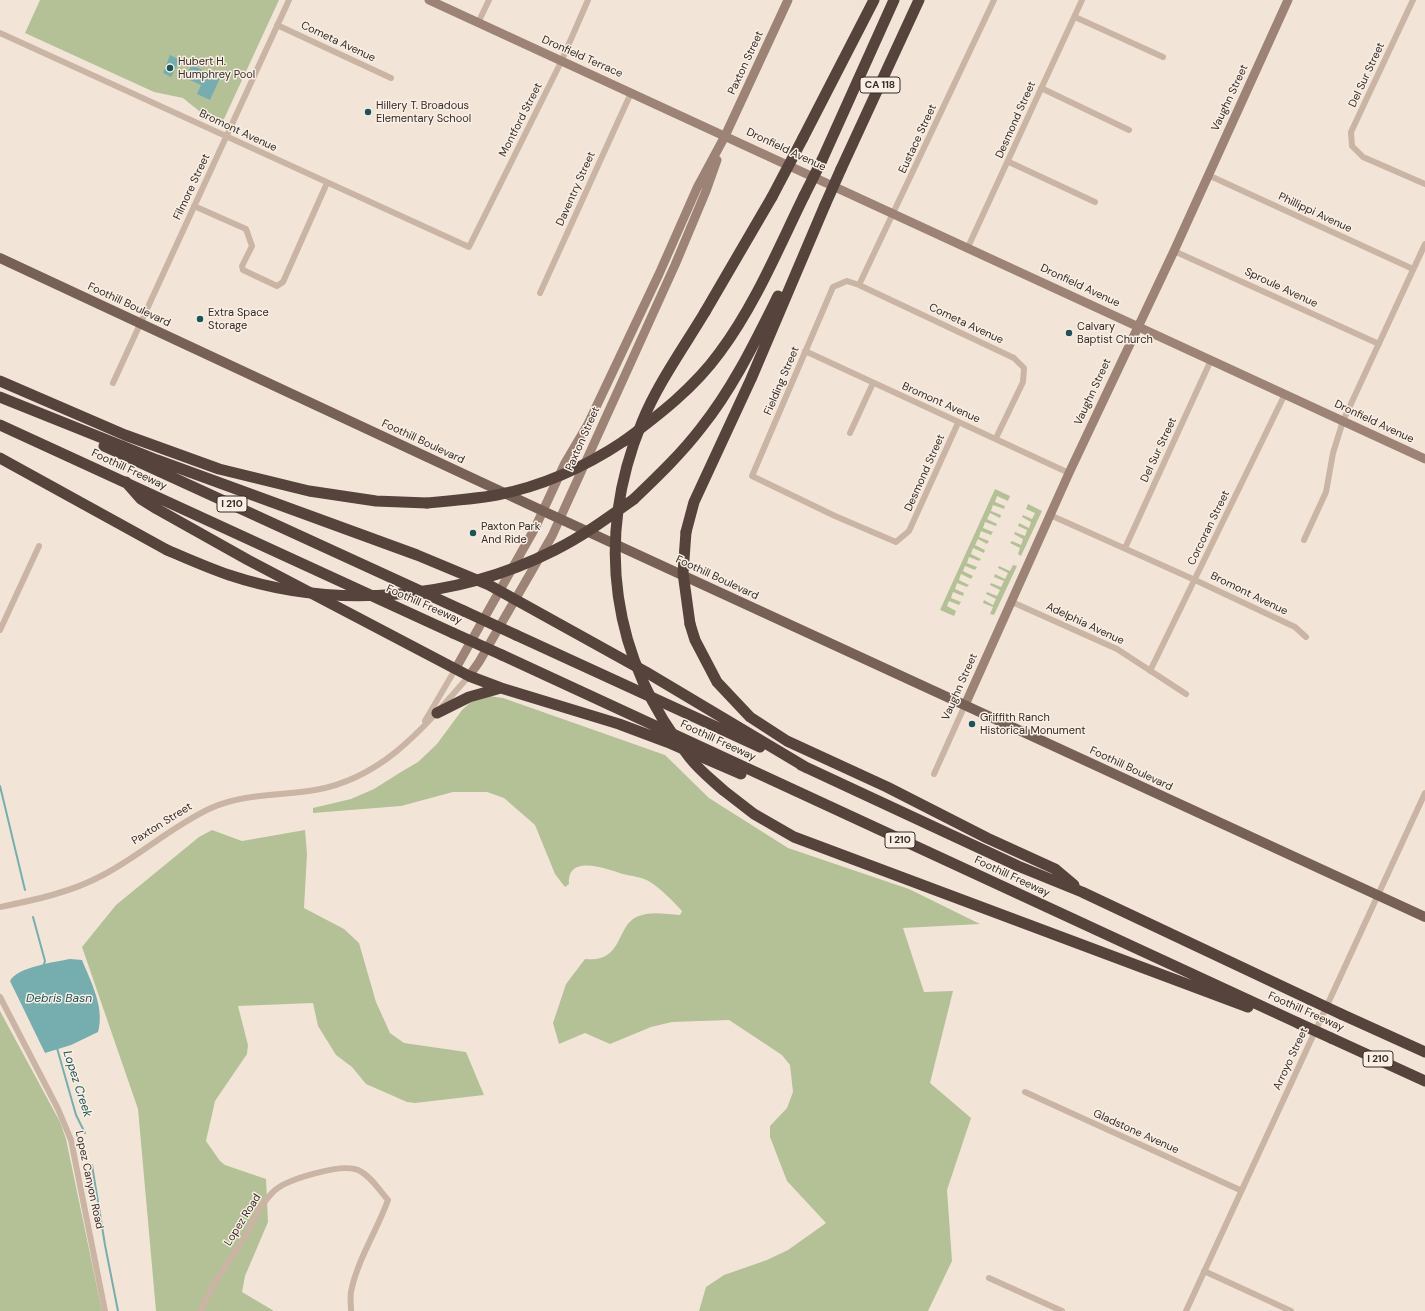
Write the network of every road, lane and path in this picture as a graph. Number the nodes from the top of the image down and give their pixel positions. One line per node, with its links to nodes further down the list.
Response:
1 (289, 0): 15 (street, Filmore Street)
2 (429, 0): 14 (street, Dronfield Terrace)
3 (489, 0): 14 (street)
4 (588, 0): 18 (street, Montford Street)
5 (788, 0): 23 (street, Paxton Street)
6 (874, 0): 91 (highway, bridge)
7 (894, 0): 47 (highway, bridge)
8 (919, 0): 30 (highway, CA 118, bridge)
9 (994, 0): 32 (street, Eustace Street)
10 (1082, 0): 13 (street, Desmond Street)
11 (1288, 0): 26 (street, Vaughn Street)
12 (1413, 0): 28 (street, Del Sur Street)
13 (1075, 17): 17 (street); 20 (street, Desmond Street)
14 (478, 23): 18 (street, Dronfield Terrace)
15 (277, 25): 19 (street, Cometa Avenue); 24 (street, Filmore Street)
16 (0, 33): 24 (street, Bromont Avenue)
17 (1163, 57)
18 (561, 62): 21 (street, Dronfield Terrace); 34 (street, Montford Street)
19 (390, 78)
20 (1041, 88): 22 (street); 25 (street, Desmond Street)
21 (631, 93): 23 (street, Dronfield Terrace); 40 (street, Daventry Street)
22 (1129, 130)
23 (725, 136): 32 (street, Dronfield Avenue); 61 (street, Paxton Street); 63 (street, Paxton Street)
24 (226, 137): 27 (street, Bromont Avenue); 31 (street, Filmore Street)
25 (1009, 162): 29 (street); 35 (street, Desmond Street)
26 (1208, 175): 36 (street, Vaughn Street); 38 (street, Phillippi Avenue)
27 (327, 183): 31 (street); 34 (street, Bromont Avenue)
28 (1425, 184)
29 (1095, 202)
30 (825, 205): 57 (highway, bridge); 86 (highway, bridge)
31 (194, 206): 42 (street, Filmore Street)
32 (894, 213): 35 (street, Dronfield Avenue); 39 (street, Eustace Street)
33 (1425, 244): 38 (street)
34 (469, 247)
35 (968, 247): 43 (street, Dronfield Avenue)
36 (1174, 250): 43 (street, Vaughn Street); 44 (street, Sproule Avenue)
37 (0, 258): 42 (main road, Foothill Boulevard)
38 (1413, 269): 44 (street)
39 (859, 285): 41 (street, Cometa Avenue); 56 (street, Cometa Avenue)
40 (540, 293)
41 (830, 295): 45 (street, Fielding Street)
42 (140, 323): 48 (street, Filmore Street); 61 (main road, Foothill Boulevard)
43 (1137, 326): 46 (street, Dronfield Avenue); 59 (street, Vaughn Street)
44 (1379, 344): 52 (street)
45 (805, 351): 49 (street, Bromont Avenue); 64 (street, Fielding Street)
46 (1211, 360): 50 (street, Dronfield Avenue); 67 (street, Del Sur Street)
47 (0, 380)
48 (113, 383)
49 (873, 383): 53 (street, Bromont Avenue); 55 (street)
50 (1285, 394): 52 (street, Dronfield Avenue); 68 (street, Corcoran Street)
51 (0, 398): 69 (highway); 82 (highway, Foothill Freeway / I 210, bridge)
52 (1344, 421): 58 (street, Dronfield Avenue); 65 (street)
53 (958, 423): 56 (street, Bromont Avenue); 64 (street, Desmond Street)
54 (0, 425): 60 (highway, Foothill Freeway / I 210)
55 (850, 433)
56 (996, 438): 59 (street, Bromont Avenue)
57 (0, 458)
58 (1425, 459)
59 (1069, 473): 62 (street, Vaughn Street)
60 (126, 482): 74 (highway); 84 (highway, Foothill Freeway / I 210, bridge)
61 (542, 511): 63 (main road, Foothill Boulevard); 69 (street, Paxton Street)
62 (1050, 515): 67 (street, Bromont Avenue); 71 (street, Vaughn Street)
63 (560, 519): 70 (street, Paxton Street); 79 (main road, Foothill Boulevard)
64 (909, 531)
65 (1304, 540)
66 (39, 546): 72 (street)
67 (1125, 548): 68 (street, Bromont Avenue)
68 (1195, 580): 73 (street, Bromont Avenue); 75 (street, Corcoran Street)
69 (500, 590): 70 (highway); 74 (street, Paxton Street)
70 (516, 598): 76 (street, Paxton Street); 82 (highway)
71 (1012, 602): 75 (street, Adelphia Avenue); 79 (street, Vaughn Street)
72 (0, 630)
73 (1306, 637)
74 (456, 668): 76 (highway); 81 (street, Paxton Street)
75 (1150, 671): 78 (street, Adelphia Avenue)
76 (469, 676): 77 (highway); 80 (street, Paxton Street)
77 (501, 688): 80 (highway); 84 (highway)
78 (1186, 694)
79 (965, 705): 83 (street, Vaughn Street); 87 (main road, Foothill Boulevard)
80 (437, 713): 81 (street, Paxton Street)
81 (421, 727): 88 (street, Paxton Street)
82 (807, 768): 86 (highway, Foothill Freeway / I 210)
83 (934, 774)
84 (795, 791): 91 (highway, Foothill Freeway / I 210)
85 (1425, 793): 87 (street, Arroyo Street)
86 (1082, 892): 92 (highway, Foothill Freeway / I 210, bridge)
87 (1379, 896): 89 (main road, Foothill Boulevard); 95 (street, Arroyo Street)
88 (0, 907)
89 (1425, 917)
90 (0, 997): 98 (street, Lopez Canyon Road)
91 (1298, 1023): 93 (highway, Foothill Freeway / I 210, bridge)
92 (1425, 1052)
93 (1425, 1081)
94 (1025, 1092): 95 (street, Gladstone Avenue)
95 (1240, 1190): 96 (street, Arroyo Street)
96 (1204, 1271): 102 (street, Arroyo Street); 103 (street)
97 (989, 1278): 101 (street)
98 (105, 1311)
99 (201, 1311): 100 (street, Lopez Road)
100 (351, 1311)
101 (1062, 1311)
102 (1186, 1311)
103 (1291, 1311)

